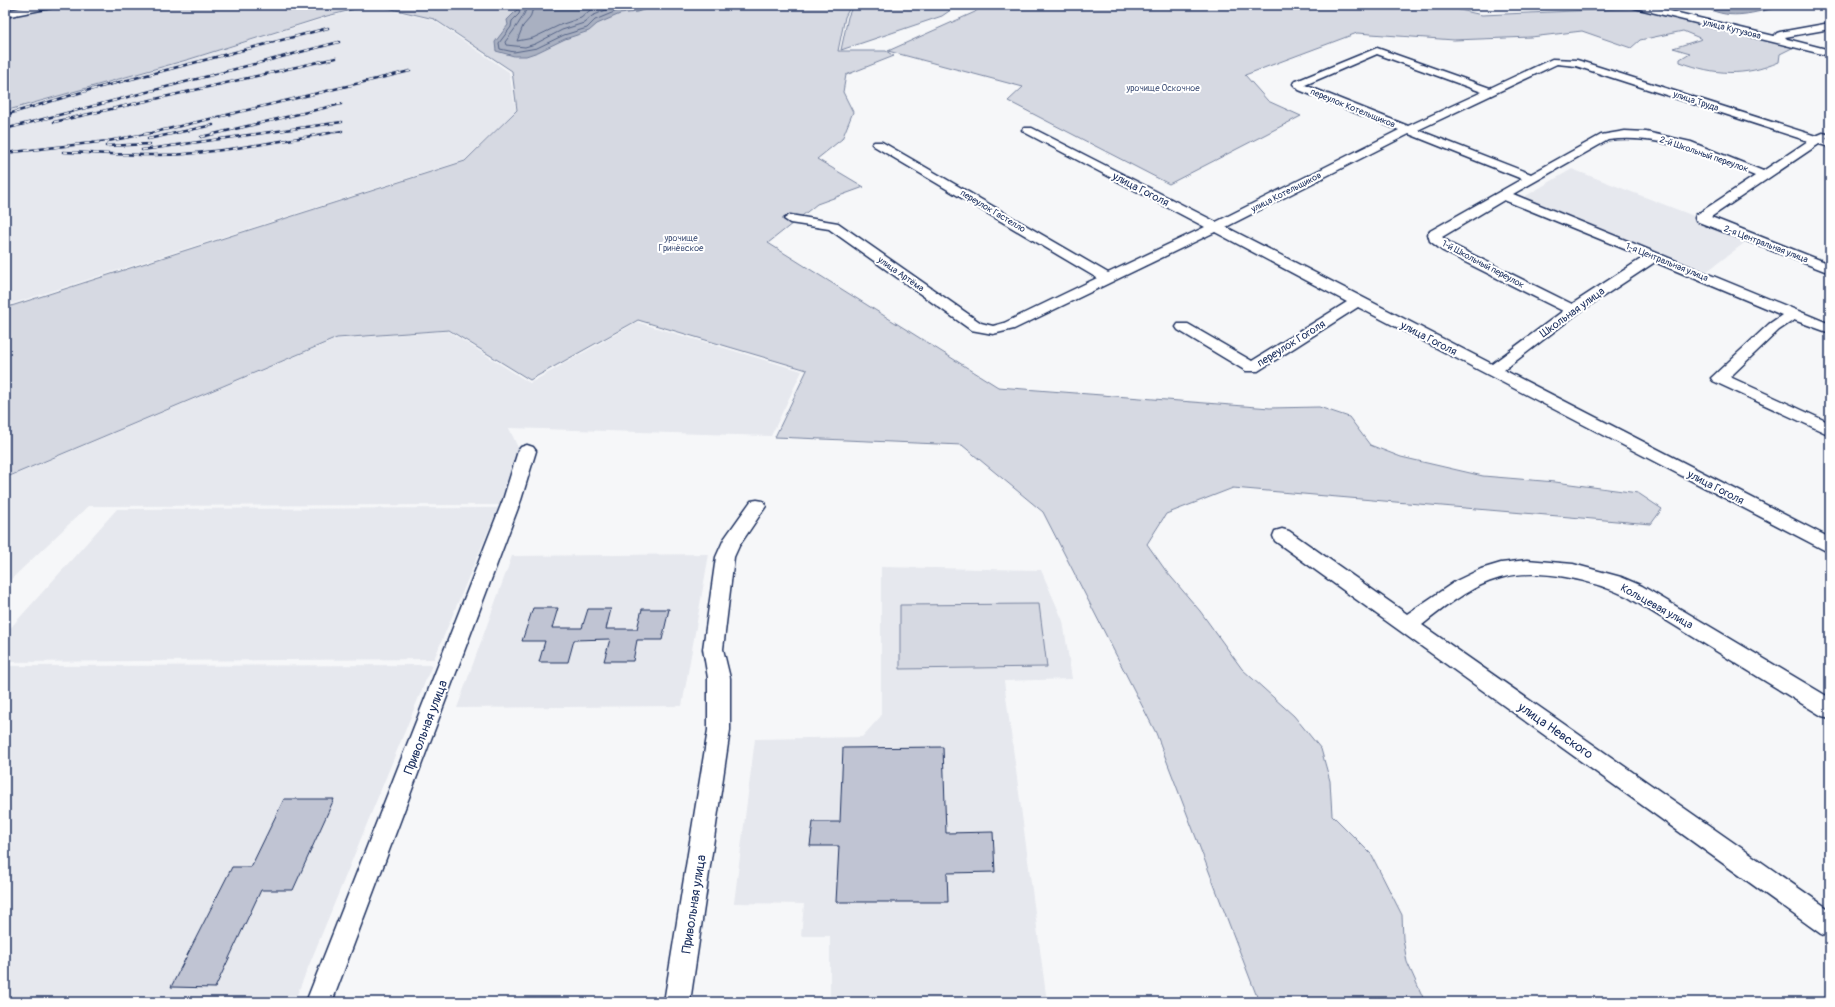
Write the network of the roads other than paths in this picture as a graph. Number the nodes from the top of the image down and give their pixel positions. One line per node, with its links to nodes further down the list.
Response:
1 (37, 5): 4 (main road)
2 (51, 5): 4 (main road)
3 (1634, 5): 6 (street, улица Кутузова)
4 (5, 12)
5 (1830, 26): 6 (street)
6 (1784, 41): 7 (street, улица Кутузова)
7 (1830, 52)
8 (1562, 60): 9 (street, улица Котельщиков); 13 (street, улица Труда)
9 (1490, 91): 11 (street, улица Котельщиков); 11 (street, переулок Котельщиков)
10 (1028, 130): 20 (street, улица Гоголя)
11 (1408, 130): 17 (street, переулок Котельщиков); 20 (street, улица Котельщиков)
12 (1830, 132): 13 (street)
13 (1817, 140): 15 (street, улица Труда); 16 (street)
14 (878, 144): 23 (street, переулок Гастелло)
15 (1830, 144)
16 (1765, 176): 17 (street, 2-й Школьный переулок); 22 (street, 2-я Центральная улица)
17 (1534, 179): 18 (street, 1-й Школьный переулок)
18 (1504, 195): 21 (street, 1-я Центральная улица); 25 (street, 1-й Школьный переулок)
19 (790, 219): 27 (street, улица Артёма)
20 (1216, 227): 23 (street, улица Котельщиков); 24 (street, улица Гоголя)
21 (1654, 256): 25 (street, Школьная улица); 26 (street, 1-я Центральная улица)
22 (1830, 269)
23 (1108, 279): 27 (street, улица Котельщиков)
24 (1358, 301): 28 (street, переулок Гоголя); 30 (street, улица Гоголя)
25 (1572, 310): 30 (street, Школьная улица)
26 (1793, 314): 29 (street, 1-я Центральная улица); 31 (street)
27 (1009, 326)
28 (1183, 327)
29 (1830, 329)
30 (1493, 371): 35 (street, улица Гоголя)
31 (1830, 430)
32 (527, 450): 39 (street, Привольная улица)
33 (758, 506): 40 (street, Привольная улица)
34 (1282, 536): 36 (street, улица Невского)
35 (1830, 546)
36 (1407, 625): 37 (street, Кольцевая улица); 38 (street, улица Невского)
37 (1830, 709)
38 (1830, 925)
39 (319, 1002)
40 (677, 1002)

